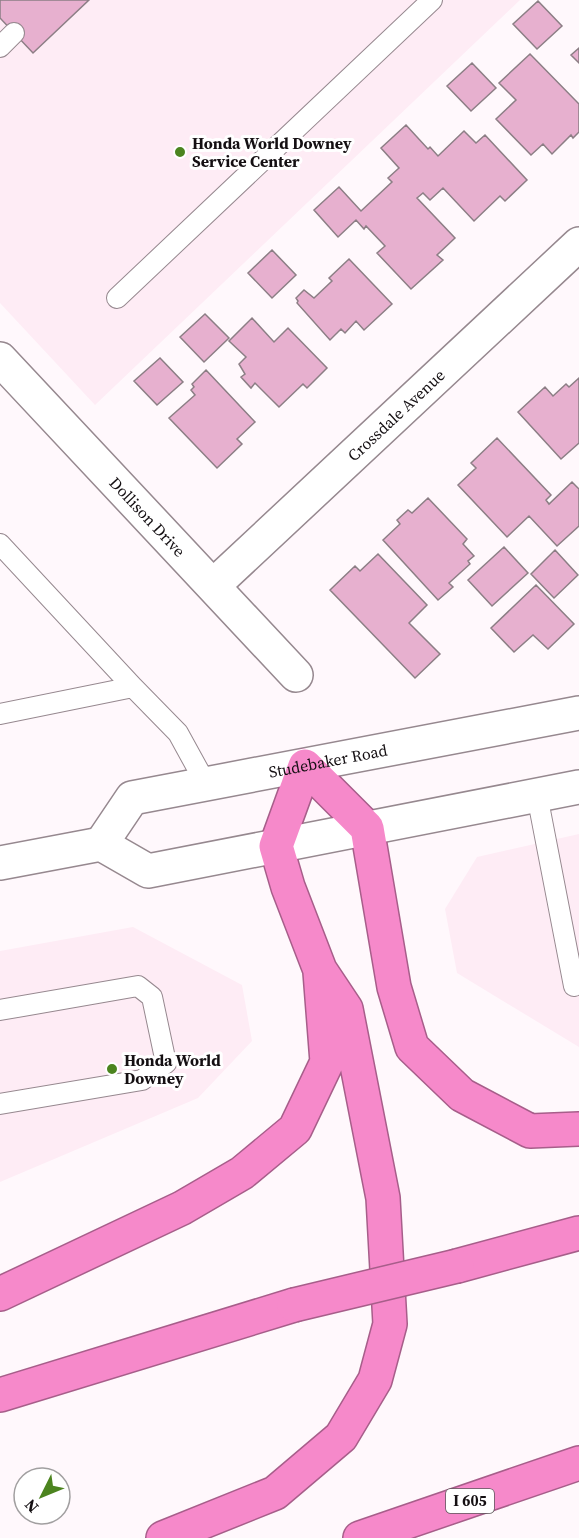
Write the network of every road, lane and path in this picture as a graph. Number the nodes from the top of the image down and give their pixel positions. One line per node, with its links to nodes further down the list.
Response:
1 (432, 0): 3 (lane)
2 (579, 244): 6 (main road, Crossdale Avenue)
3 (117, 298)
4 (0, 359): 6 (main road, Dollison Drive)
5 (0, 544): 8 (lane)
6 (214, 585): 7 (main road, Dollison Drive)
7 (296, 675)
8 (133, 687): 10 (lane); 12 (lane)
9 (579, 713): 11 (main road, Studebaker Road)
10 (0, 714)
11 (305, 766): 12 (main road, Studebaker Road); 15 (highway); 17 (highway)
12 (206, 784): 16 (main road, Studebaker Road)
13 (579, 787): 14 (main road)
14 (537, 795): 15 (main road); 20 (lane)
15 (367, 828): 17 (main road); 23 (highway)
16 (101, 844): 17 (main road); 18 (main road)
17 (276, 846): 19 (highway)
18 (0, 863)
19 (320, 970): 25 (highway); 28 (highway)
20 (573, 986)
21 (0, 1010): 22 (lane)
22 (0, 1104)
23 (579, 1130)
24 (579, 1233): 26 (highway, bridge)
25 (0, 1294)
26 (0, 1395)
27 (579, 1463): 29 (highway, I 605)
28 (163, 1538)
29 (360, 1538)

